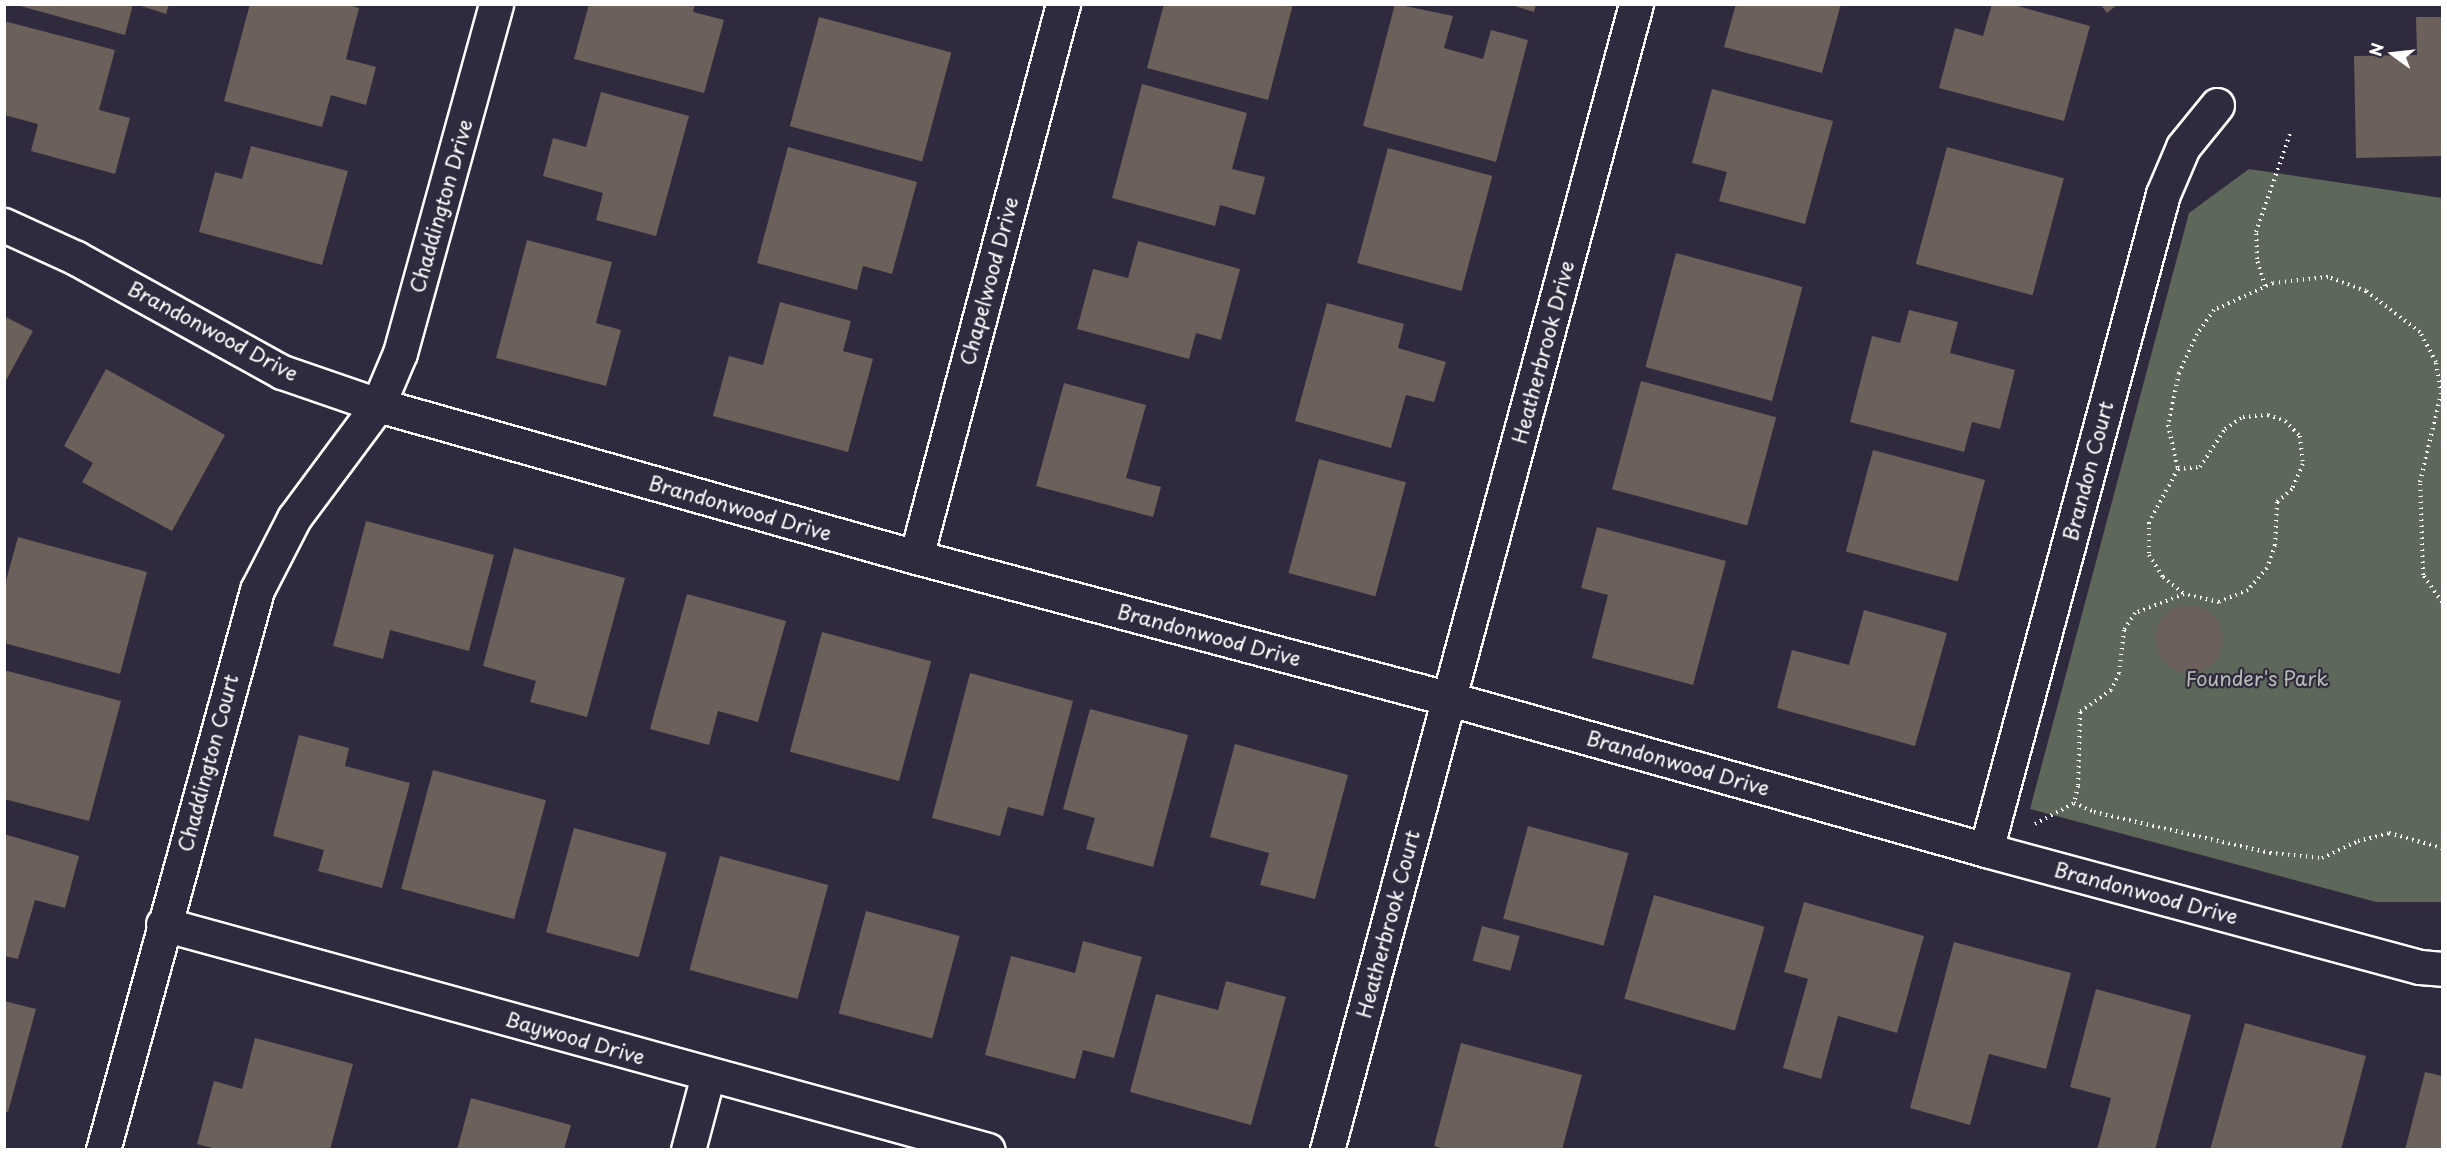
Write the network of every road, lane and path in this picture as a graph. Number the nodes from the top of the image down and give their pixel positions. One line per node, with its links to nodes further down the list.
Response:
1 (496, 4): 8 (street, Chaddington Drive)
2 (1063, 4): 10 (street, Chapelwood Drive)
3 (1636, 4): 13 (street, Heatherbrook Drive)
4 (2217, 105): 15 (street, Brandon Court)
5 (2291, 131): 7 (path)
6 (4, 225): 8 (street, Brandonwood Drive)
7 (2265, 286): 9 (path); 12 (path)
8 (378, 405): 10 (street, Brandonwood Drive); 16 (street, Chaddington Court)
9 (2178, 470): 11 (path); 11 (path)
10 (916, 557): 13 (street, Brandonwood Drive)
11 (2184, 594): 14 (path)
12 (2442, 602)
13 (1450, 699): 15 (street, Brandonwood Drive); 22 (street, Heatherbrook Court)
14 (2442, 848)
15 (1986, 850): 17 (street, Brandonwood Drive)
16 (163, 924): 18 (street, Baywood Drive); 19 (street, Chaddington Court)
17 (2442, 969)
18 (708, 1075): 20 (street); 21 (street, Baywood Drive)
19 (103, 1149)
20 (688, 1149)
21 (988, 1149)
22 (1327, 1149)

